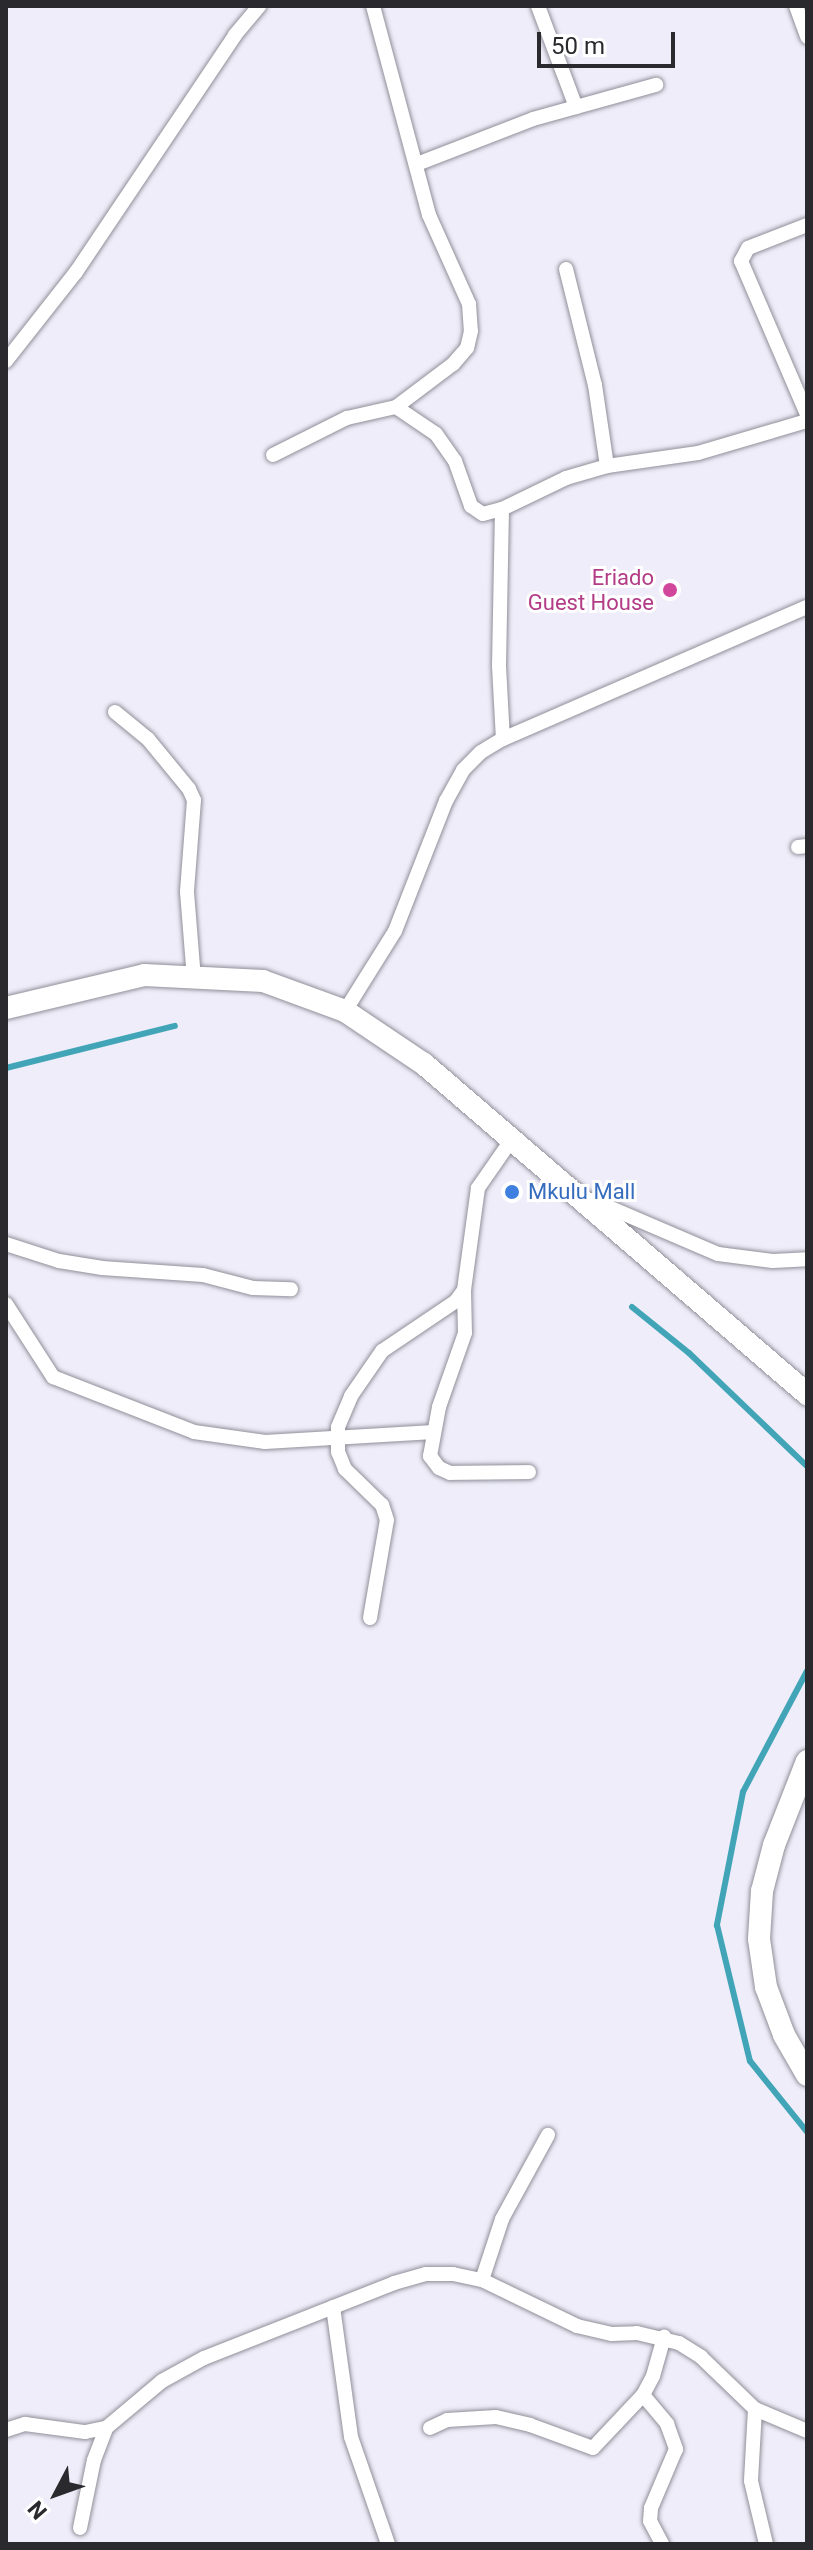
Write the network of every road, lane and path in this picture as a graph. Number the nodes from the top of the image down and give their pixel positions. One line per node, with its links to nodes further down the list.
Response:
1 (259, 6): 11 (street)
2 (373, 6): 8 (street)
3 (538, 6): 7 (street)
4 (796, 6): 5 (street)
5 (807, 37)
6 (656, 85): 7 (street)
7 (576, 107): 8 (street)
8 (417, 164): 12 (street)
9 (807, 225): 13 (street)
10 (566, 269): 16 (street)
11 (6, 361)
12 (396, 407): 15 (street); 17 (street)
13 (807, 414)
14 (807, 421): 16 (street)
15 (273, 455)
16 (607, 466): 17 (street)
17 (502, 509): 20 (street)
18 (807, 607): 20 (street)
19 (115, 712): 21 (street)
20 (503, 739): 23 (street)
21 (194, 979): 22 (main road); 23 (main road)
22 (6, 1008)
23 (345, 1011): 24 (main road)
24 (512, 1139): 25 (main road); 29 (street)
25 (573, 1192): 27 (street); 31 (main road)
26 (6, 1244): 28 (street)
27 (807, 1259)
28 (291, 1289)
29 (464, 1290): 32 (street); 33 (street)
30 (6, 1304): 33 (street)
31 (807, 1394)
32 (434, 1432): 33 (street); 34 (street)
33 (338, 1439): 35 (street)
34 (529, 1472)
35 (370, 1618)
36 (807, 1761): 37 (main road)
37 (807, 2075)
38 (548, 2135): 39 (street)
39 (482, 2280): 40 (street); 41 (street)
40 (333, 2307): 44 (street); 49 (street)
41 (664, 2337): 42 (street); 43 (street)
42 (643, 2395): 45 (street); 50 (street)
43 (755, 2409): 47 (street); 51 (street)
44 (106, 2428): 46 (street); 48 (street)
45 (430, 2428)
46 (6, 2430)
47 (807, 2431)
48 (80, 2528)
49 (388, 2544)
50 (662, 2544)
51 (766, 2544)

